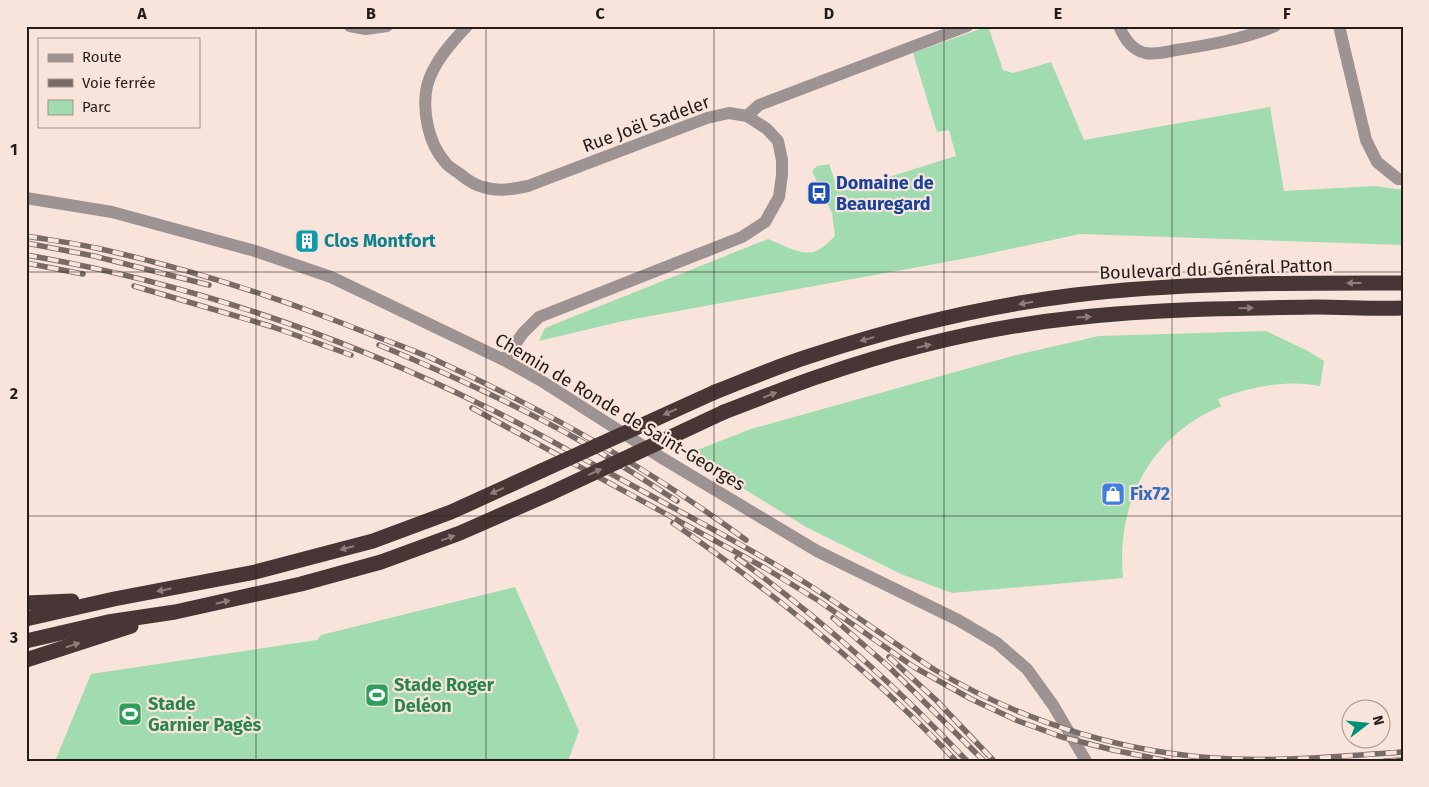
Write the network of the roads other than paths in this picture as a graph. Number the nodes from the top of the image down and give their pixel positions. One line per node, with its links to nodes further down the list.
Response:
1 (350, 26): 2 (street)
2 (387, 26)
3 (467, 26): 8 (street, Rue Joël Sadeler)
4 (967, 26): 8 (street)
5 (1119, 26): 6 (street)
6 (1275, 26)
7 (1339, 26): 9 (street)
8 (747, 116): 13 (street, Rue Joël Sadeler)
9 (1403, 179)
10 (26, 198): 13 (street, Chemin de Ronde de Saint-Georges)
11 (1403, 283): 14 (highway, Boulevard du Général Patton, one-way to 14, bridge)
12 (1403, 308): 16 (highway, one-way to 12, bridge)
13 (504, 360): 20 (street, Chemin de Ronde de Saint-Georges)
14 (114, 599): 15 (highway); 17 (highway)
15 (26, 603)
16 (175, 612): 18 (highway); 19 (highway, one-way to 16)
17 (26, 619)
18 (26, 641)
19 (26, 660)
20 (1086, 761)

